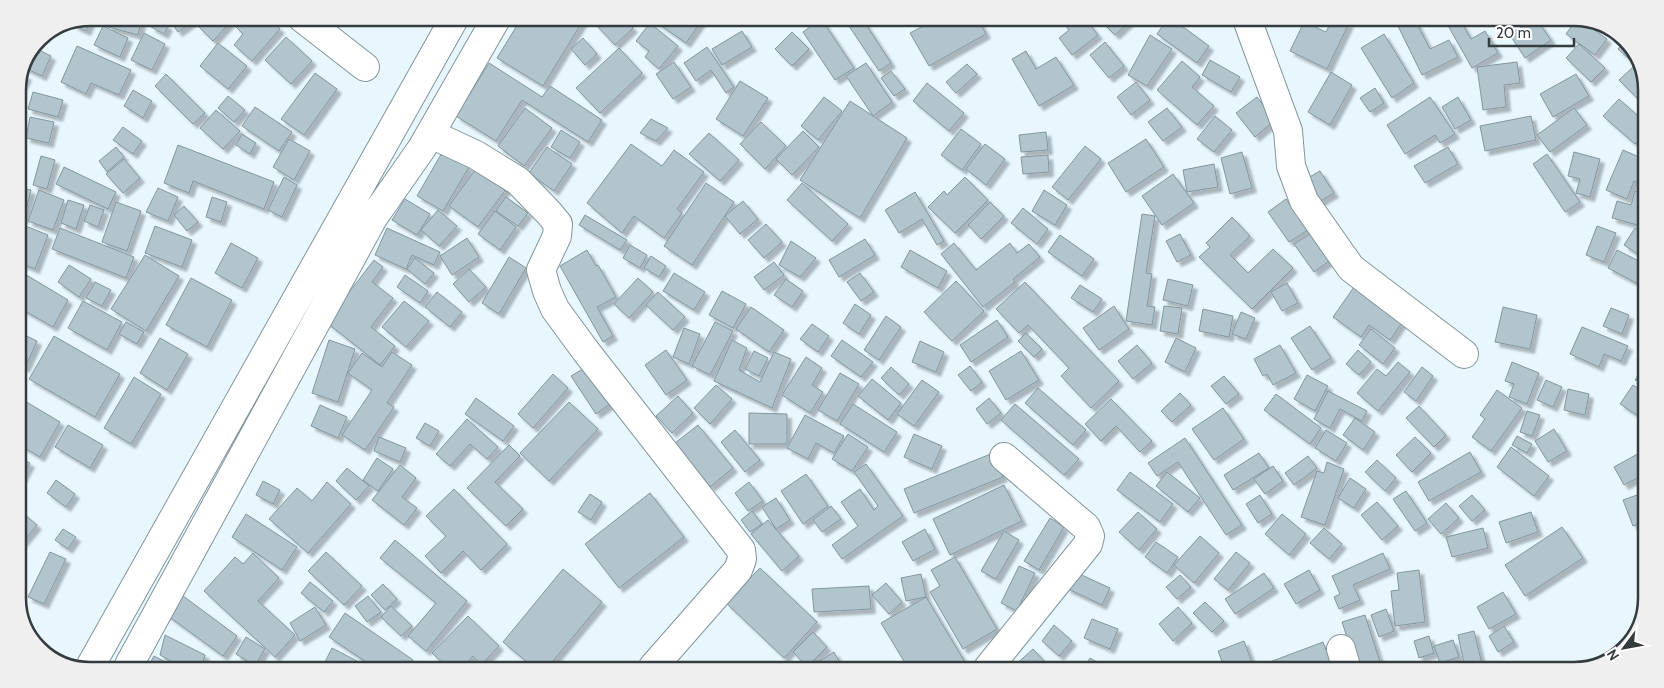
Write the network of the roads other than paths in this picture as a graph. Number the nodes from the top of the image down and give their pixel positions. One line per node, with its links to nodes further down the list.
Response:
1 (312, 26): 5 (street)
2 (450, 26): 9 (street)
3 (492, 26): 6 (street)
4 (1249, 26): 7 (street)
5 (365, 67)
6 (431, 134): 10 (street); 11 (street)
7 (1464, 354)
8 (1004, 457): 12 (street)
9 (93, 662)
10 (131, 662)
11 (657, 662)
12 (993, 662)

